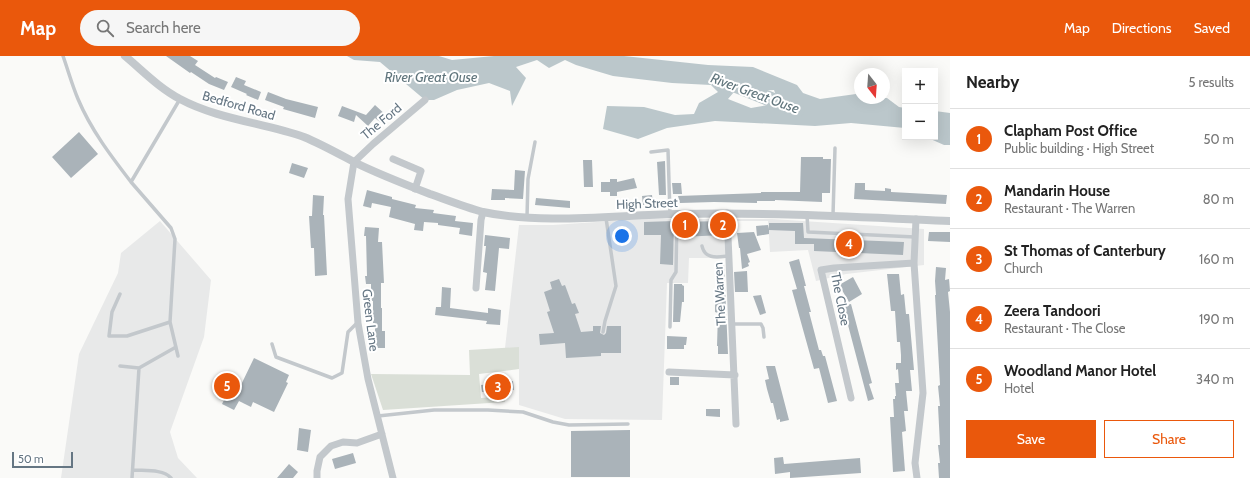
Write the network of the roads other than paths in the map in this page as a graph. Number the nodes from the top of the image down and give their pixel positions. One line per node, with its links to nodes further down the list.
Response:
1 (63, 56): 10 (lane)
2 (126, 56): 3 (street, Bedford Road)
3 (180, 100): 9 (street, Bedford Road); 10 (lane)
4 (425, 100): 9 (street, The Ford)
5 (534, 142): 17 (lane)
6 (835, 148): 16 (lane)
7 (651, 152): 14 (lane)
8 (393, 159): 11 (street)
9 (354, 162): 11 (street, High Street); 28 (street, Green Lane)
10 (131, 182): 27 (lane)
11 (415, 189): 12 (street, High Street)
12 (483, 212): 17 (street, High Street); 25 (street)
13 (727, 213): 14 (street, High Street); 15 (street, High Street); 23 (street, The Warren)
14 (674, 214): 18 (street, High Street); 30 (lane)
15 (807, 214): 16 (street, High Street); 21 (lane)
16 (832, 215): 19 (street, High Street)
17 (527, 217): 18 (street, High Street)
18 (606, 217): 31 (lane)
19 (916, 219): 20 (street, High Street); 21 (street)
20 (950, 221)
21 (915, 237): 24 (street)
22 (702, 246): 23 (lane)
23 (729, 256): 29 (street, The Warren)
24 (914, 263): 40 (street, The Close); 50 (street)
25 (476, 288)
26 (120, 294): 27 (lane)
27 (170, 322): 34 (lane)
28 (358, 322): 33 (lane); 41 (street, Green Lane)
29 (732, 324): 32 (lane); 39 (street, The Warren)
30 (670, 327)
31 (604, 332)
32 (764, 337)
33 (272, 344)
34 (176, 347): 35 (lane); 37 (lane)
35 (178, 356)
36 (120, 366): 37 (lane)
37 (140, 368): 45 (lane)
38 (669, 372): 39 (street)
39 (734, 374): 43 (street, The Warren)
40 (851, 398)
41 (378, 416): 42 (lane); 44 (street, Green Lane)
42 (628, 424)
43 (736, 424)
44 (382, 434): 48 (street); 49 (street, Green Lane)
45 (133, 470): 46 (lane); 47 (lane)
46 (132, 478)
47 (171, 478)
48 (318, 478)
49 (394, 478)
50 (917, 478)

